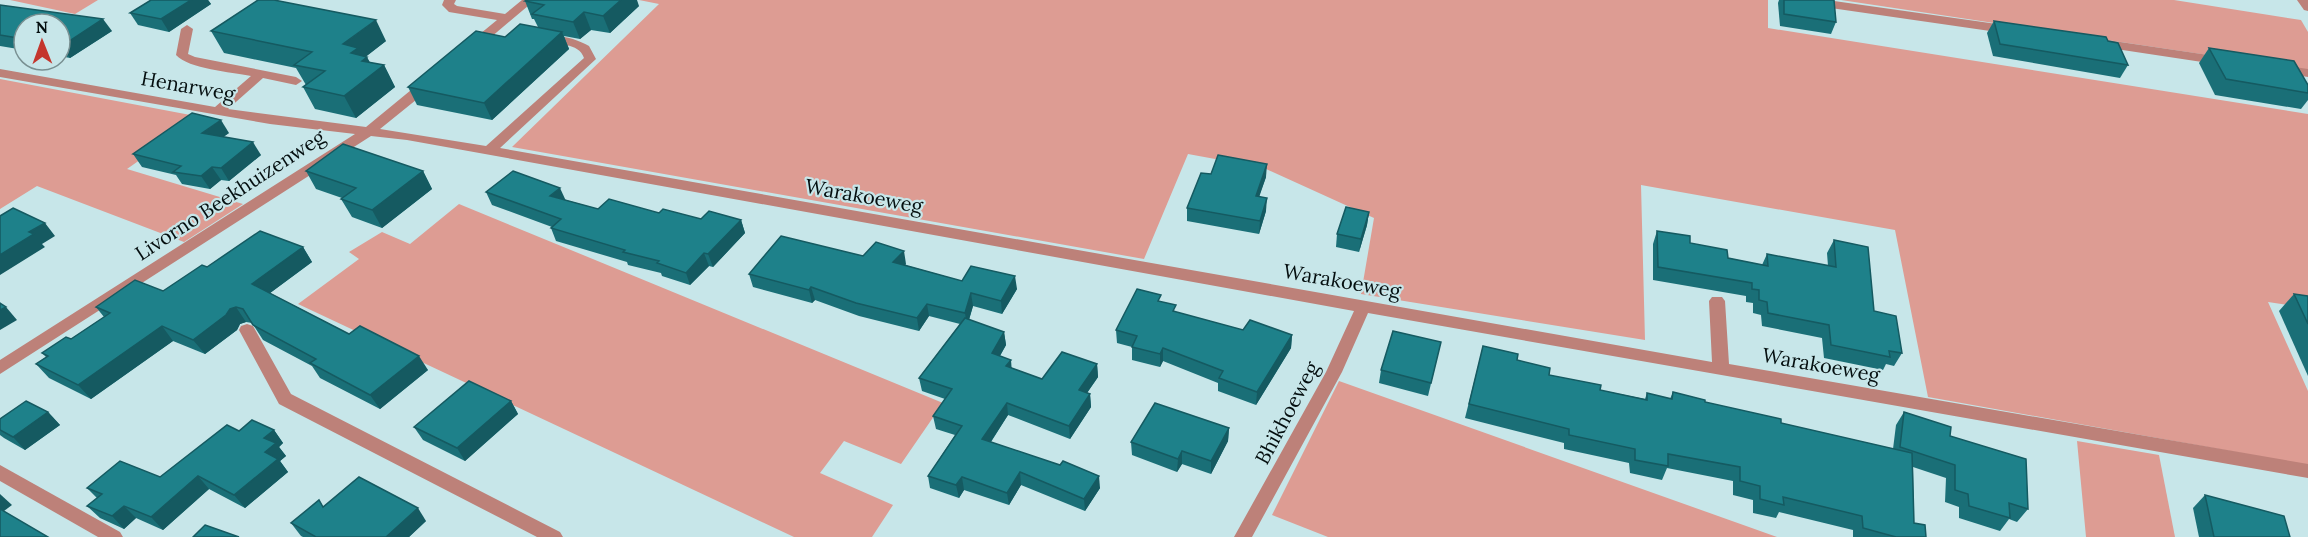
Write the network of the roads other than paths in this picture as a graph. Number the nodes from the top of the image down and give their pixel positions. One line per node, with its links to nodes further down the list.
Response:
1 (450, 0): 6 (street)
2 (529, 0): 6 (street)
3 (1803, 0): 8 (street)
4 (2303, 0): 5 (street)
5 (2308, 8)
6 (507, 18): 11 (street)
7 (187, 29): 16 (street)
8 (2026, 32)
9 (534, 37): 21 (street)
10 (2085, 41): 12 (street)
11 (461, 55)
12 (2238, 63)
13 (2273, 68): 15 (street)
14 (0, 73): 19 (street, Henarweg)
15 (2308, 73)
16 (259, 75): 18 (street); 19 (street)
17 (434, 78): 20 (street, Livorno Beekhuizenweg)
18 (296, 81)
19 (218, 111): 20 (street, Henarweg)
20 (369, 131): 21 (street, Warakoeweg); 25 (street, Livorno Beekhuizenweg)
21 (489, 151): 23 (street, Warakoeweg)
22 (1717, 301): 26 (street)
23 (1363, 307): 26 (street, Warakoeweg); 31 (street, Bhikhoeweg)
24 (247, 330): 30 (street)
25 (0, 368)
26 (1720, 369): 28 (street, Warakoeweg)
27 (0, 471): 29 (street)
28 (2308, 471)
29 (114, 537)
30 (554, 537)
31 (1243, 537)

